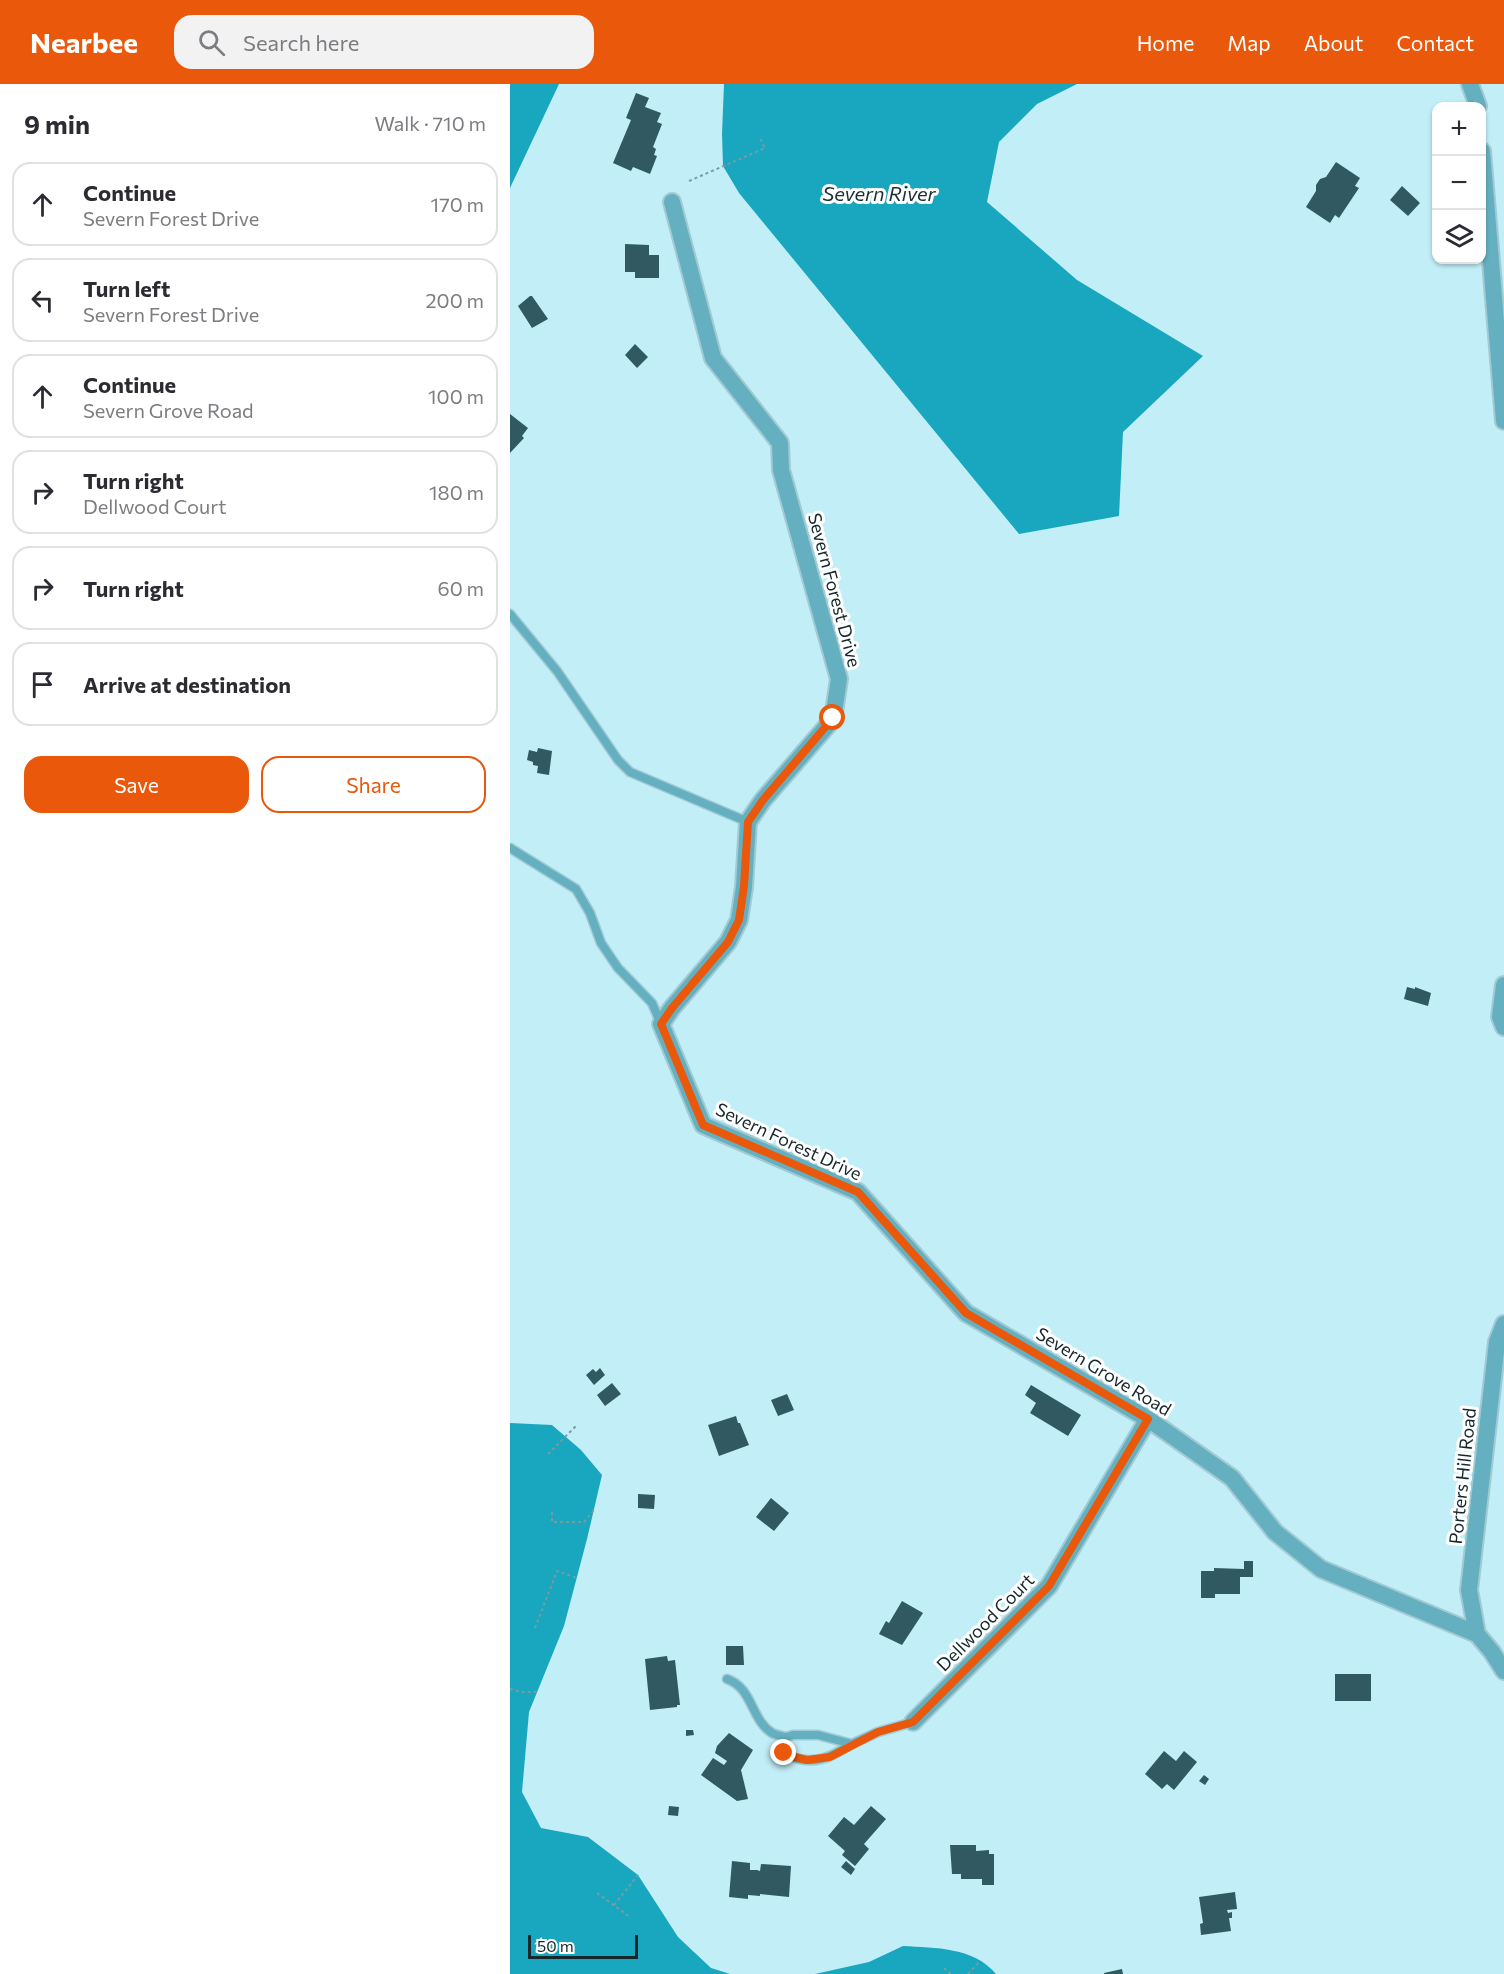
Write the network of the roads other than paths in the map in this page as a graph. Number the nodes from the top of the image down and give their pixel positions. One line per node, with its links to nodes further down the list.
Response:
1 (1470, 84): 2 (street)
2 (1477, 102)
3 (1482, 156): 5 (street)
4 (672, 202): 7 (street, Severn Forest Drive)
5 (1504, 421)
6 (510, 614): 7 (lane)
7 (748, 822): 10 (street)
8 (510, 848): 10 (lane)
9 (1504, 985): 11 (street)
10 (661, 1024): 12 (street, Severn Forest Drive)
11 (1504, 1027)
12 (966, 1313): 14 (street, Severn Grove Road)
13 (1504, 1324): 15 (street, Porters Hill Road)
14 (1148, 1419): 15 (street, Severn Grove Road); 18 (street, Dellwood Court)
15 (1477, 1634): 16 (street, Severn Grove Road)
16 (1504, 1671)
17 (727, 1679): 19 (lane)
18 (913, 1722): 20 (lane)
19 (786, 1737): 20 (lane); 20 (lane)
20 (852, 1743)

